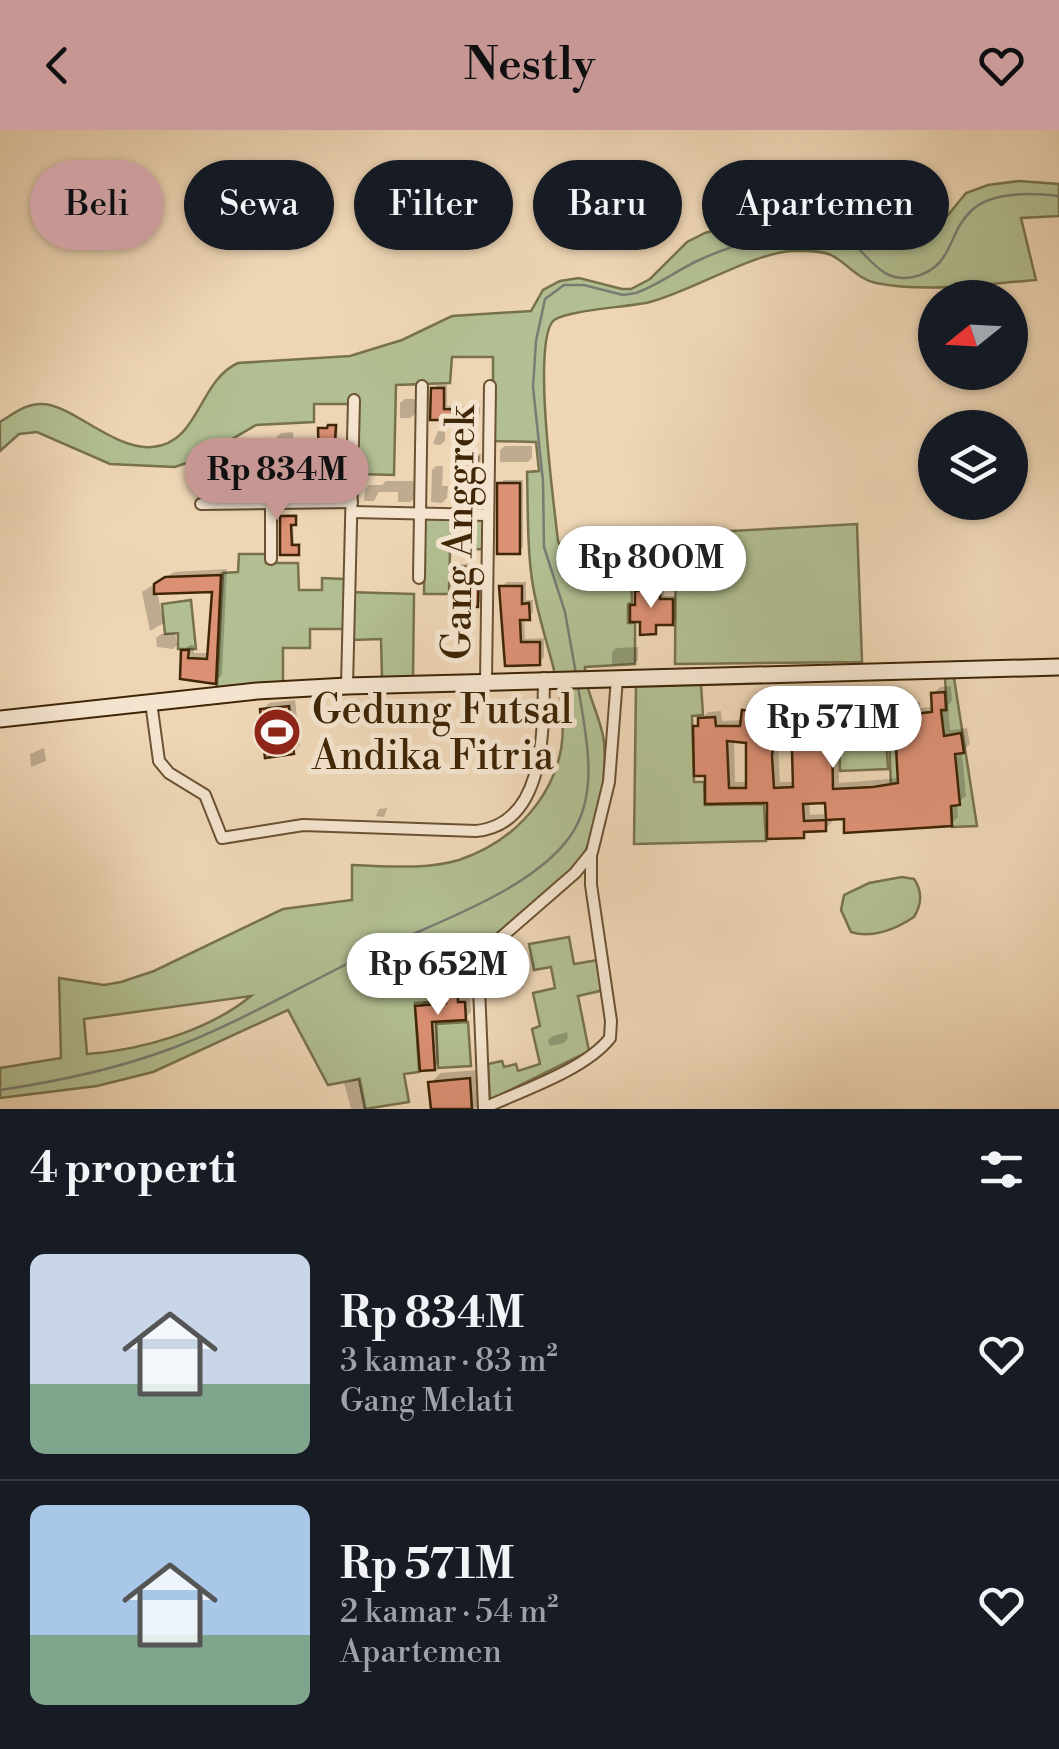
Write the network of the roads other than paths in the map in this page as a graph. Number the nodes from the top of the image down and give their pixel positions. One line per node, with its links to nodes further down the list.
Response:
1 (422, 386): 7 (street)
2 (490, 386): 8 (street, Gang Anggrek)
3 (354, 400): 6 (street)
4 (271, 503): 5 (street); 6 (street); 9 (street)
5 (201, 504)
6 (352, 507): 7 (street); 15 (street)
7 (420, 514): 8 (street); 10 (street)
8 (487, 515): 14 (street, Gang Anggrek)
9 (271, 559)
10 (419, 578)
11 (1059, 667): 13 (main road)
12 (548, 678): 13 (main road); 14 (main road); 16 (street)
13 (612, 678): 18 (street)
14 (486, 681): 15 (main road)
15 (348, 686): 16 (main road)
16 (151, 702): 17 (main road)
17 (0, 719)
18 (592, 852): 19 (street); 19 (street)
19 (484, 1109)

